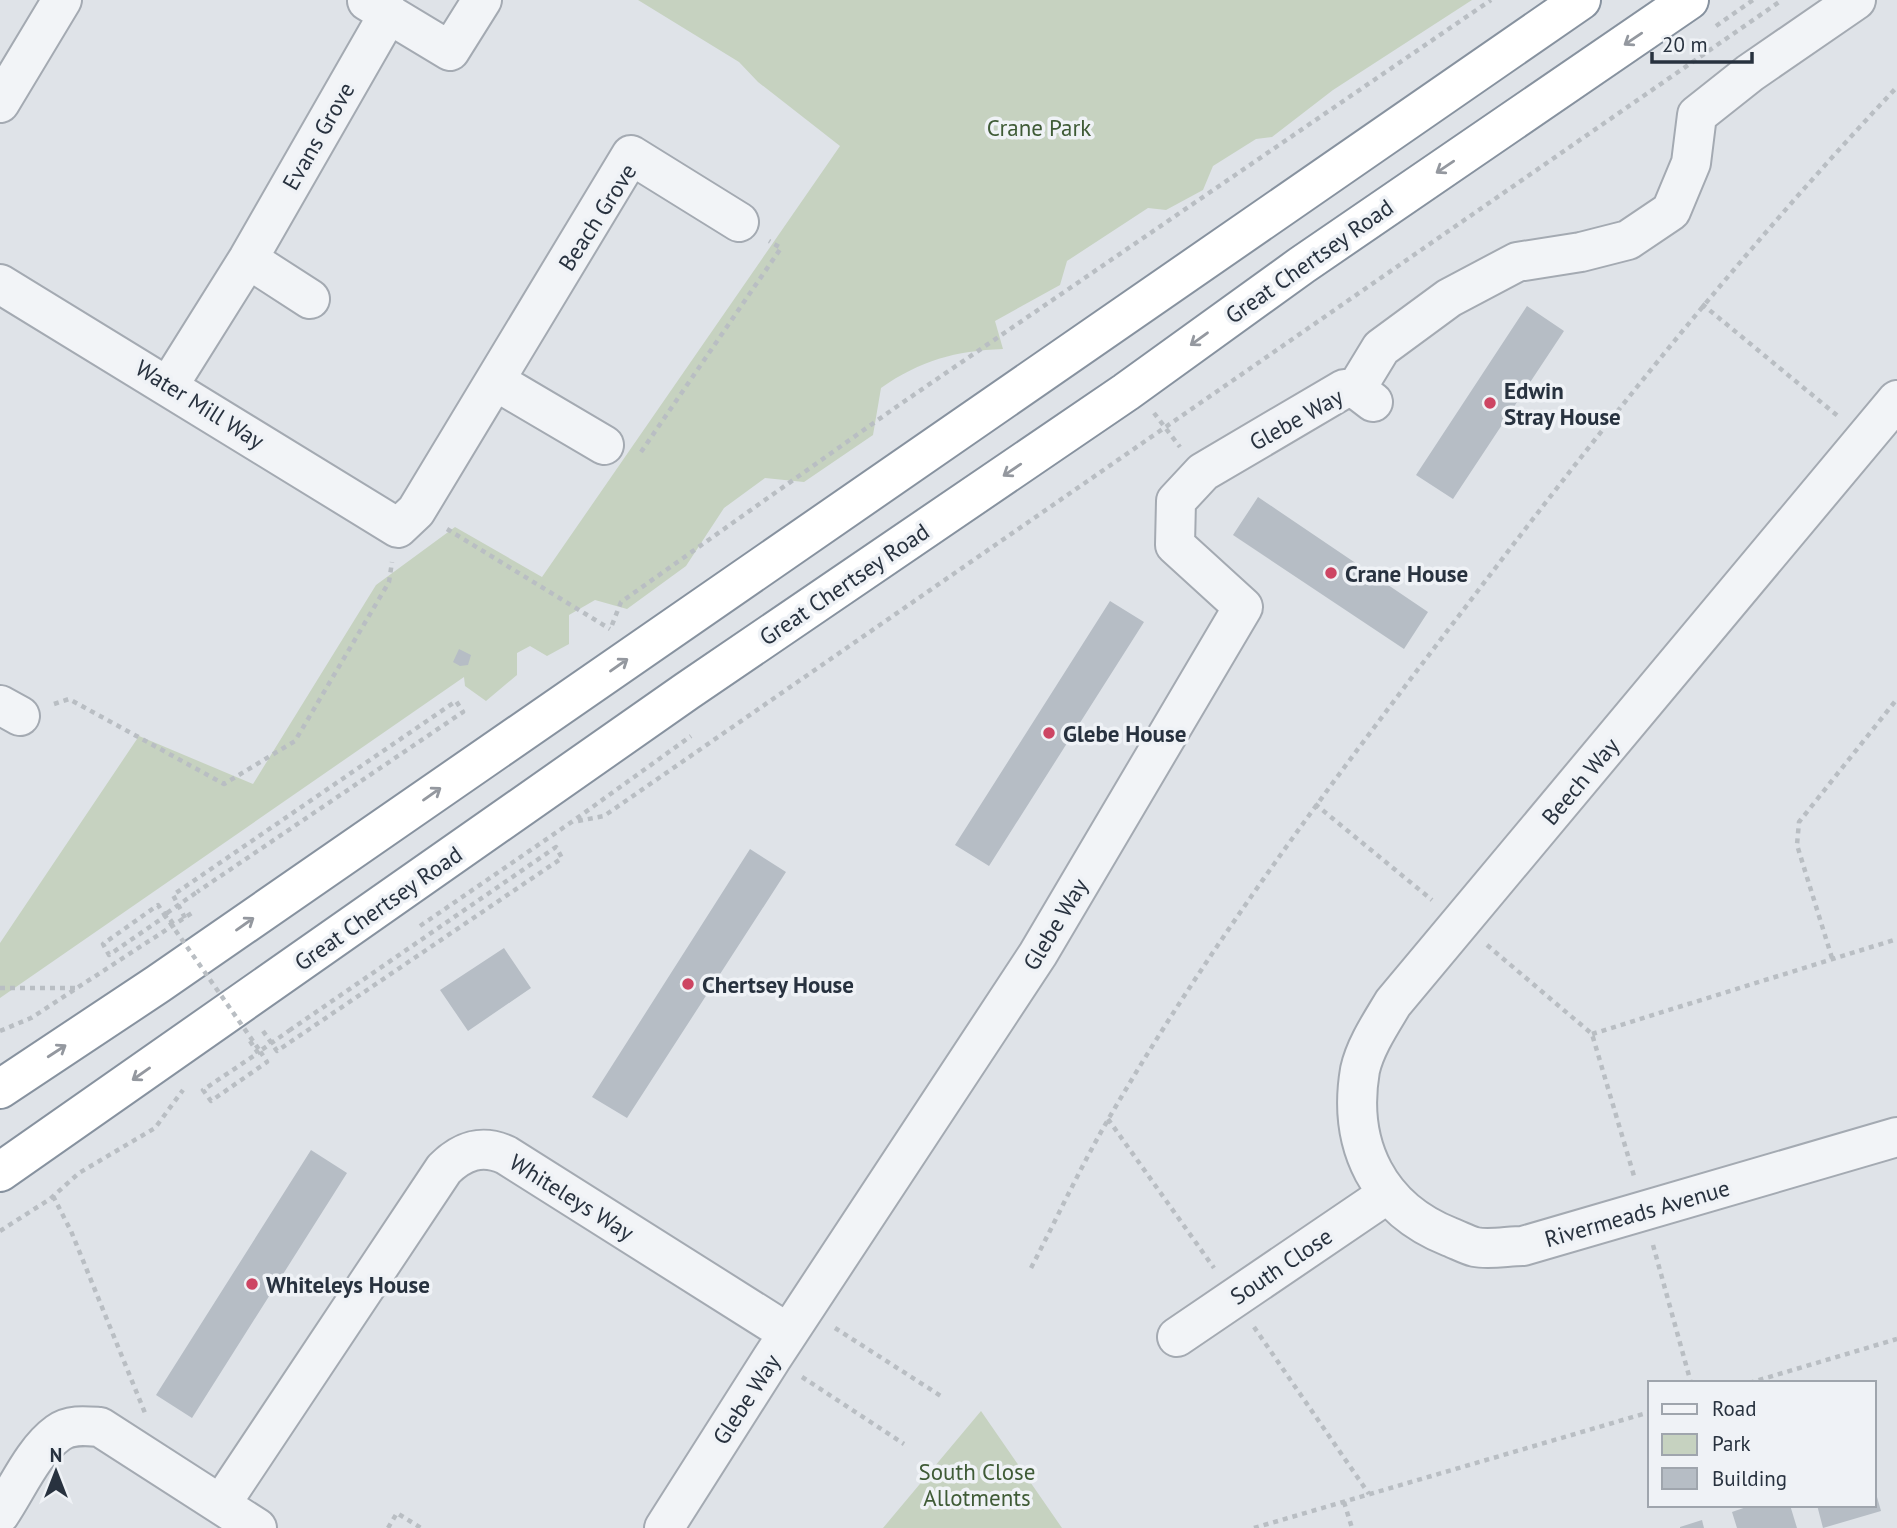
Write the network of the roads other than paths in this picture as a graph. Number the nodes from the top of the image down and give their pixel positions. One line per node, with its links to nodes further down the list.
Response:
1 (62, 0): 7 (street)
2 (482, 0): 6 (street)
3 (1581, 0): 17 (highway, one-way to 3)
4 (1689, 0): 19 (highway, Great Chertsey Road, one-way to 19)
5 (1856, 0): 21 (street, Glebe Way)
6 (377, 6): 9 (street, Evans Grove)
7 (0, 103)
8 (738, 222): 12 (street, Beach Grove)
9 (248, 259): 11 (street); 13 (street, Evans Grove)
10 (0, 284): 13 (street, Water Mill Way)
11 (310, 299)
12 (497, 382): 15 (street); 16 (street, Beach Grove)
13 (169, 385): 16 (street, Water Mill Way)
14 (1897, 400): 20 (street, Beech Way)
15 (604, 445)
16 (407, 519)
17 (0, 1089)
18 (1897, 1137): 20 (street, Rivermeads Avenue)
19 (0, 1172)
20 (1386, 1195): 22 (street, South Close)
21 (788, 1333): 23 (street, Whiteleys Way); 26 (street, Glebe Way)
22 (1177, 1337)
23 (221, 1504): 24 (street); 25 (street)
24 (0, 1514)
25 (257, 1528)
26 (664, 1528)

